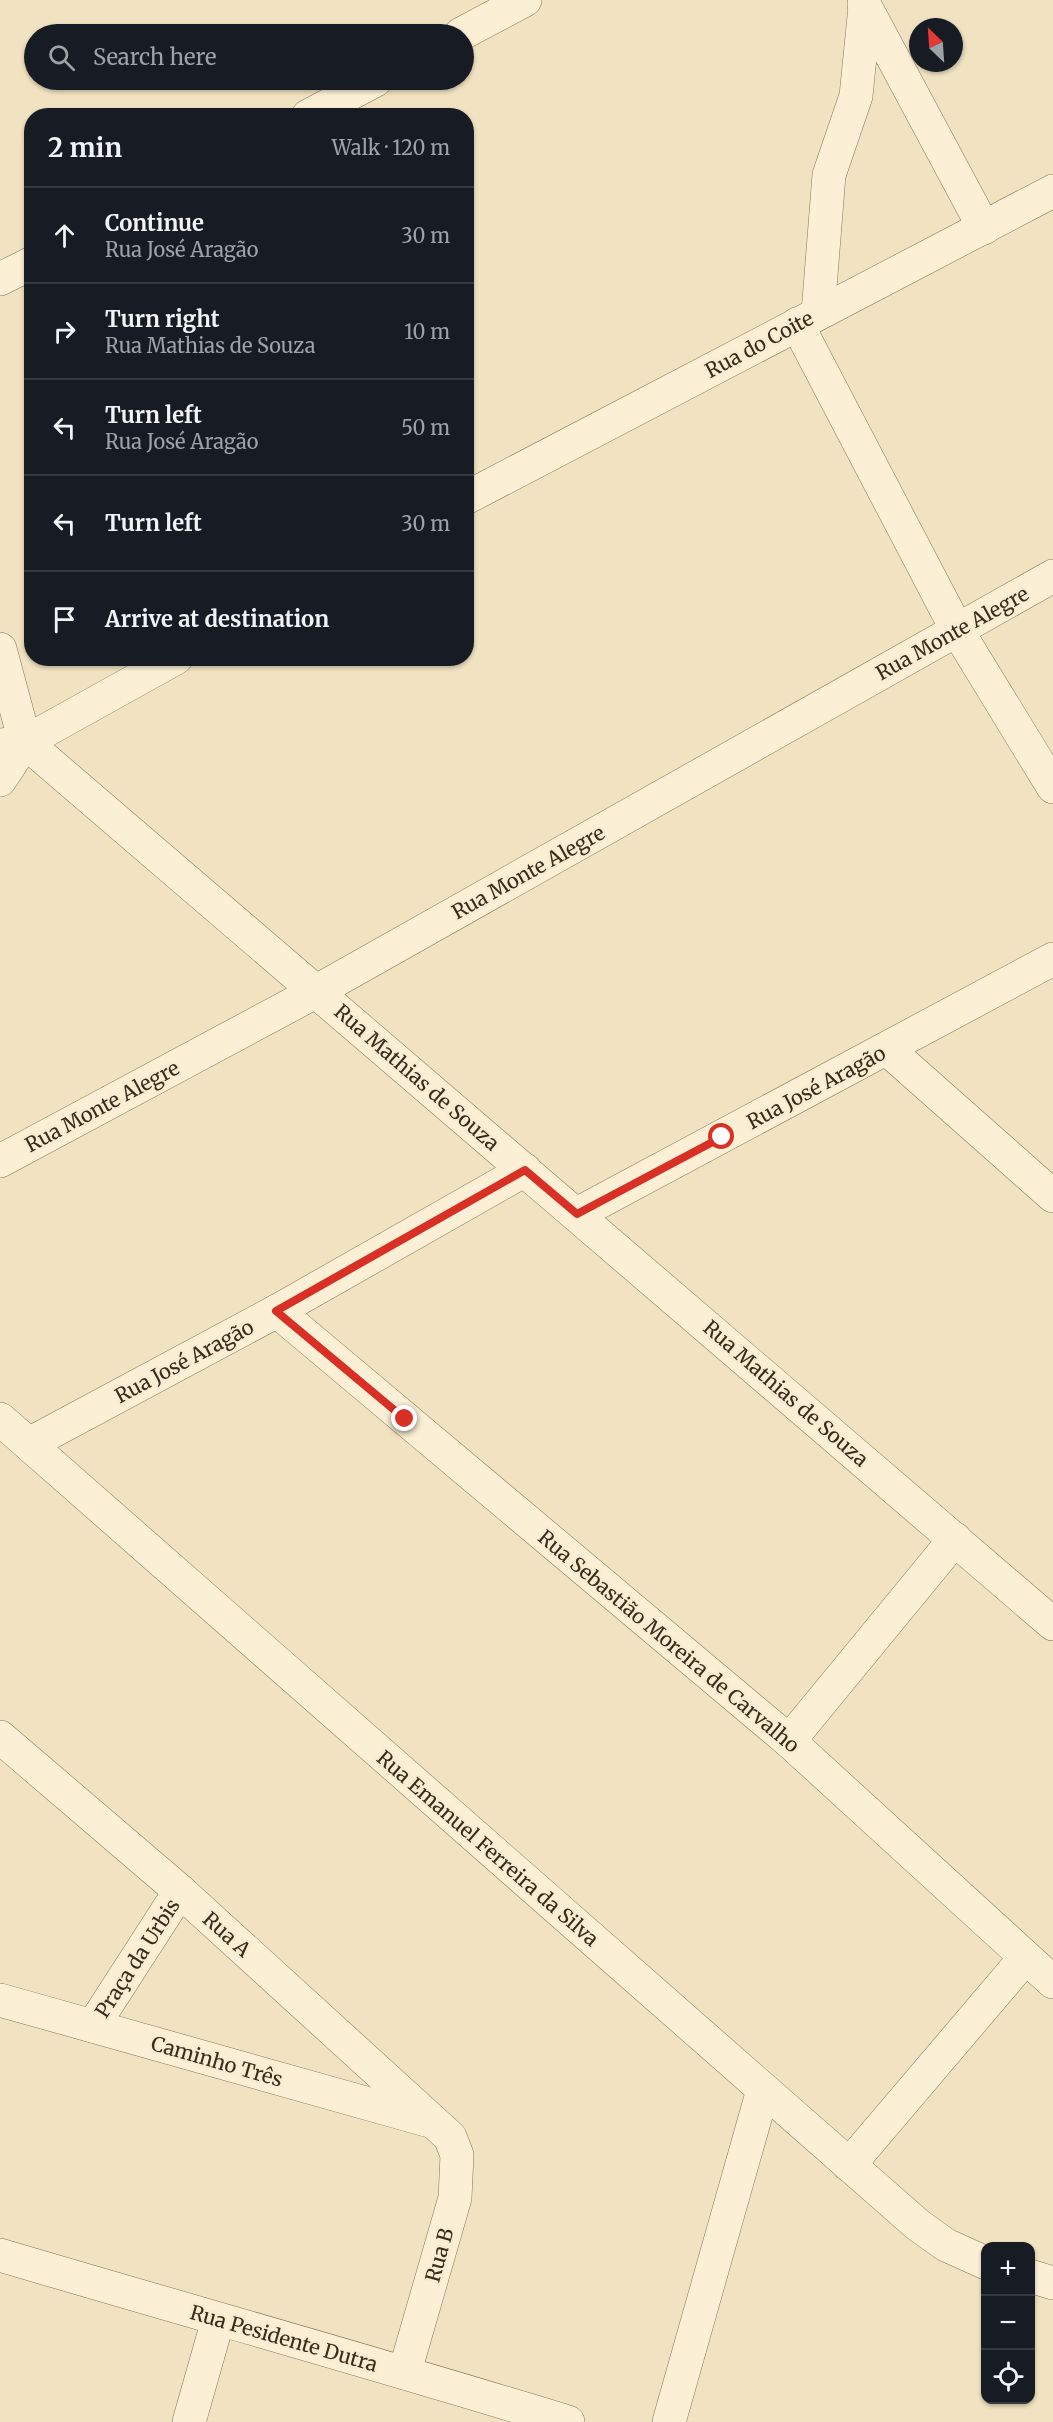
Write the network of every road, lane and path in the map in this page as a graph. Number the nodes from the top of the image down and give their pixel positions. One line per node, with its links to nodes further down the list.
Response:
1 (525, 0): 3 (street)
2 (863, 3): 7 (street); 10 (street)
3 (474, 27)
4 (357, 90): 5 (street)
5 (323, 108)
6 (1053, 191): 7 (street, Rua do Coite)
7 (984, 228): 10 (street, Rua do Coite)
8 (24, 267): 9 (street)
9 (0, 279)
10 (807, 319): 11 (street, Rua do Coite); 13 (street)
11 (474, 494)
12 (1053, 576): 13 (street, Rua Monte Alegre)
13 (957, 630): 18 (street); 20 (street, Rua Monte Alegre)
14 (0, 649): 16 (street)
15 (161, 666): 16 (street)
16 (13, 743): 17 (street); 20 (street, Rua Mathias de Souza)
17 (0, 780)
18 (1053, 786)
19 (1053, 958): 21 (street, Rua José Aragão)
20 (317, 991): 22 (street, Rua Monte Alegre); 23 (street, Rua Mathias de Souza)
21 (887, 1049): 24 (street); 25 (street, Rua José Aragão)
22 (0, 1161)
23 (525, 1170): 25 (street, Rua Mathias de Souza); 26 (street, Rua José Aragão)
24 (1053, 1196)
25 (577, 1214): 29 (street, Rua Mathias de Souza)
26 (276, 1311): 28 (street, Rua José Aragão); 32 (street, Rua Sebastião Moreira de Carvalho)
27 (0, 1419): 28 (street, Rua Emanuel Ferreira da Silva)
28 (29, 1444): 38 (street, Rua Emanuel Ferreira da Silva)
29 (955, 1539): 30 (street, Rua Mathias de Souza); 32 (street)
30 (1053, 1624)
31 (0, 1737): 33 (street, Rua A)
32 (789, 1741): 34 (street, Rua Sebastião Moreira de Carvalho)
33 (180, 1891): 37 (street, Praça da Urbis); 39 (street, Rua A)
34 (1025, 1958): 35 (street, Rua Sebastião Moreira de Carvalho); 40 (street)
35 (1053, 1982)
36 (0, 2000): 37 (street, Caminho Três)
37 (93, 2026): 39 (street, Caminho Três)
38 (763, 2090): 40 (street, Rua Emanuel Ferreira da Silva); 49 (street)
39 (442, 2130): 46 (street, Rua B)
40 (849, 2165): 42 (street, Rua Emanuel Ferreira da Silva)
41 (0, 2255): 45 (street, Rua Pesidente Dutra)
42 (981, 2261)
43 (1035, 2278): 44 (street)
44 (1053, 2283)
45 (218, 2320): 46 (street, Rua Pesidente Dutra); 47 (street)
46 (405, 2371): 48 (street, Rua Pesidente Dutra)
47 (189, 2422)
48 (568, 2422)
49 (669, 2422)

